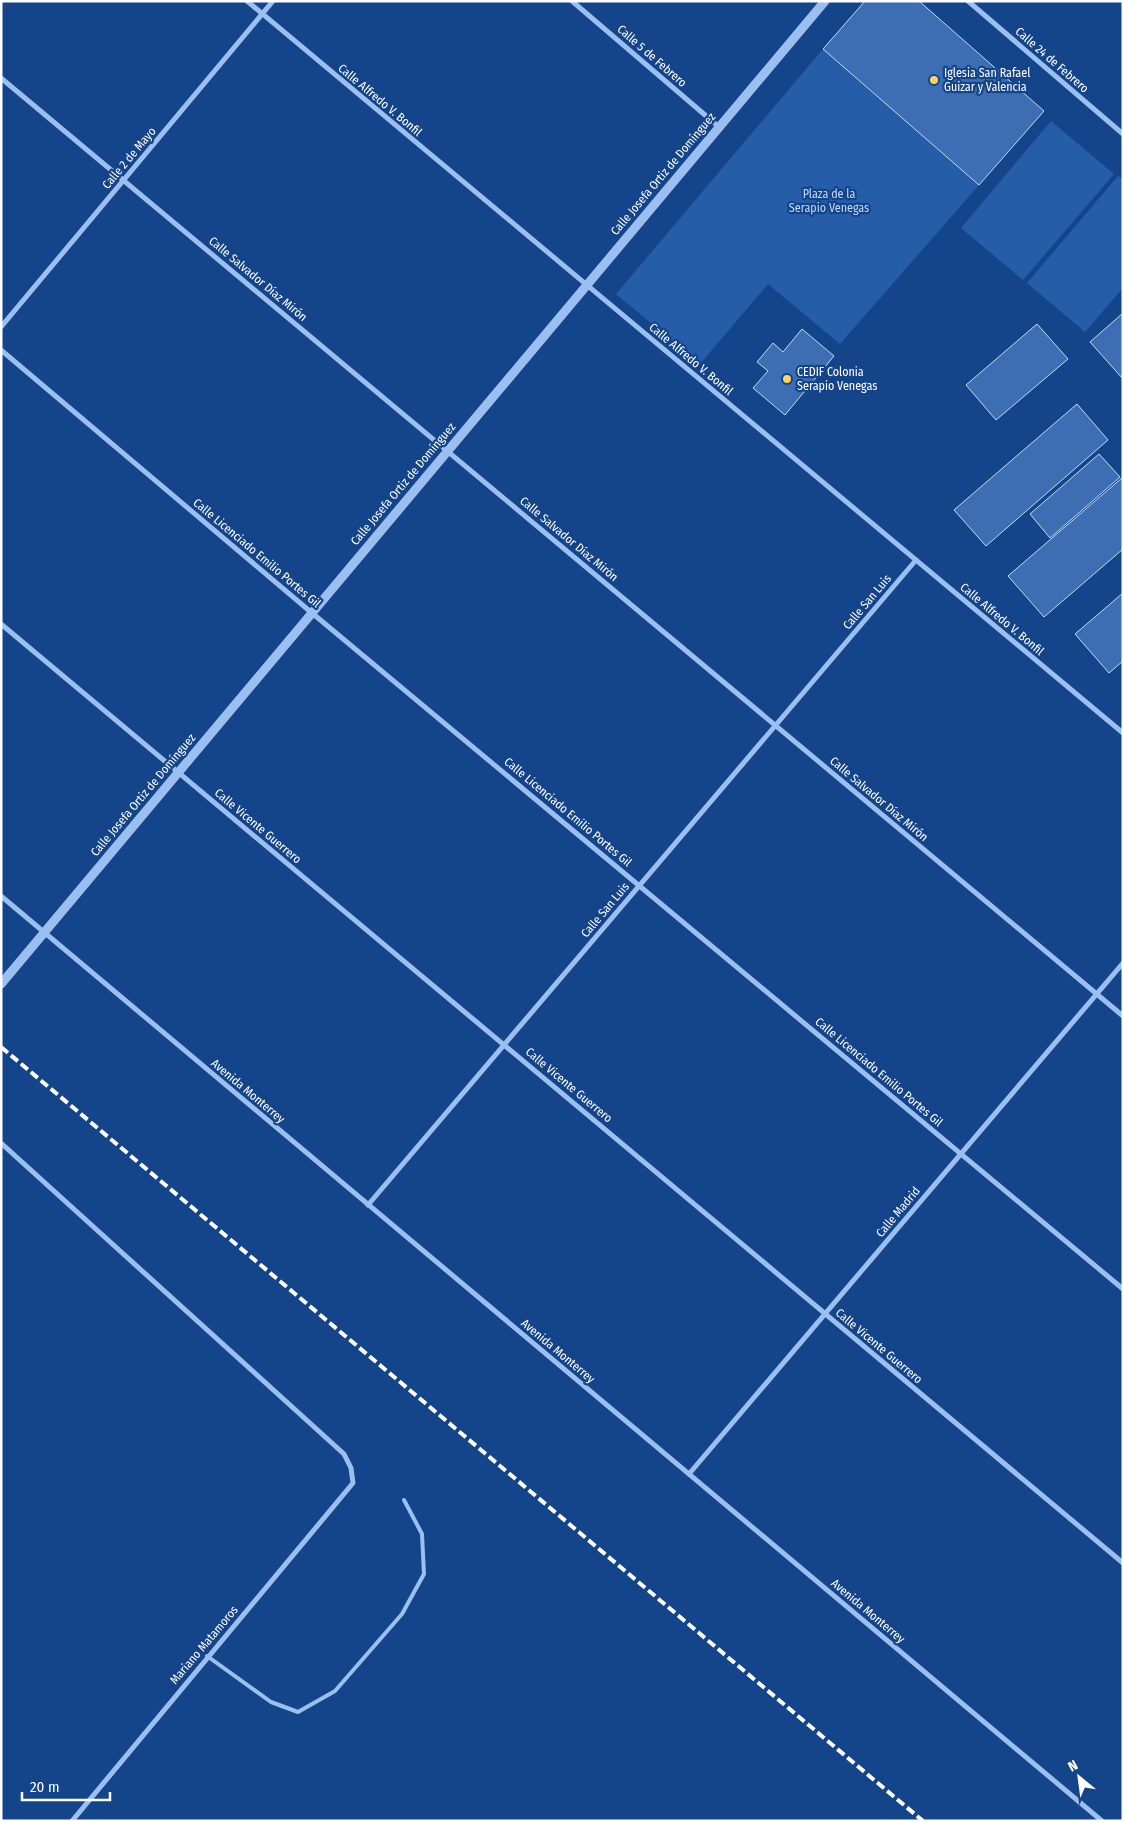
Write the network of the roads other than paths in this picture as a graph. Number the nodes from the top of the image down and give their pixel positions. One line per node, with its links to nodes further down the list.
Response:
1 (247, 1): 6 (street, Calle Alfredo V. Bonfil)
2 (273, 1): 6 (street, Calle 2 de Mayo)
3 (572, 1): 8 (street, Calle 5 de Febrero)
4 (824, 1): 8 (street, Calle Josefa Ortiz de Domínguez)
5 (968, 1): 9 (street, Calle 24 de Febrero)
6 (262, 14): 10 (street, Calle 2 de Mayo); 11 (street, Calle Alfredo V. Bonfil)
7 (1, 78): 10 (street, Calle Salvador Díaz Mirón)
8 (719, 127): 11 (street, Calle Josefa Ortiz de Domínguez)
9 (1123, 134)
10 (124, 180): 12 (street, Calle 2 de Mayo); 14 (street, Calle Salvador Díaz Mirón)
11 (586, 285): 14 (street, Calle Josefa Ortiz de Domínguez); 15 (street, Calle Alfredo V. Bonfil)
12 (1, 327)
13 (1, 350): 16 (street, Calle Licenciado Emilio Portes Gil)
14 (447, 451): 16 (street, Calle Josefa Ortiz de Domínguez); 18 (street, Calle Salvador Díaz Mirón)
15 (916, 560): 18 (street, Calle San Luis); 19 (street, Calle Alfredo V. Bonfil)
16 (312, 613): 20 (street, Calle Josefa Ortiz de Domínguez); 21 (street, Calle Licenciado Emilio Portes Gil)
17 (1, 624): 20 (street, Calle Vicente Guerrero)
18 (776, 725): 21 (street, Calle San Luis); 26 (street, Calle Salvador Díaz Mirón)
19 (1123, 733)
20 (178, 772): 23 (street, Calle Josefa Ortiz de Domínguez); 28 (street, Calle Vicente Guerrero)
21 (640, 884): 28 (street, Calle San Luis); 30 (street, Calle Licenciado Emilio Portes Gil)
22 (1, 896): 23 (street, Avenida Monterrey)
23 (44, 933): 25 (street, Calle Josefa Ortiz de Domínguez); 31 (street, Avenida Monterrey)
24 (1123, 963): 26 (street, Calle Madrid)
25 (1, 984)
26 (1096, 994): 27 (street, Calle Salvador Díaz Mirón); 30 (street, Calle Madrid)
27 (1123, 1016)
28 (504, 1045): 31 (street, Calle San Luis); 33 (street, Calle Vicente Guerrero)
29 (1, 1143): 37 (street, Mariano Matamoros)
30 (961, 1153): 32 (street, Calle Licenciado Emilio Portes Gil); 33 (street, Calle Madrid)
31 (368, 1205): 34 (street, Avenida Monterrey)
32 (1123, 1289)
33 (825, 1314): 34 (street, Calle Madrid); 36 (street, Calle Vicente Guerrero)
34 (689, 1474): 39 (street, Avenida Monterrey)
35 (404, 1500): 37 (lane)
36 (1123, 1563)
37 (207, 1656): 38 (street, Mariano Matamoros)
38 (72, 1821)
39 (1102, 1821)

